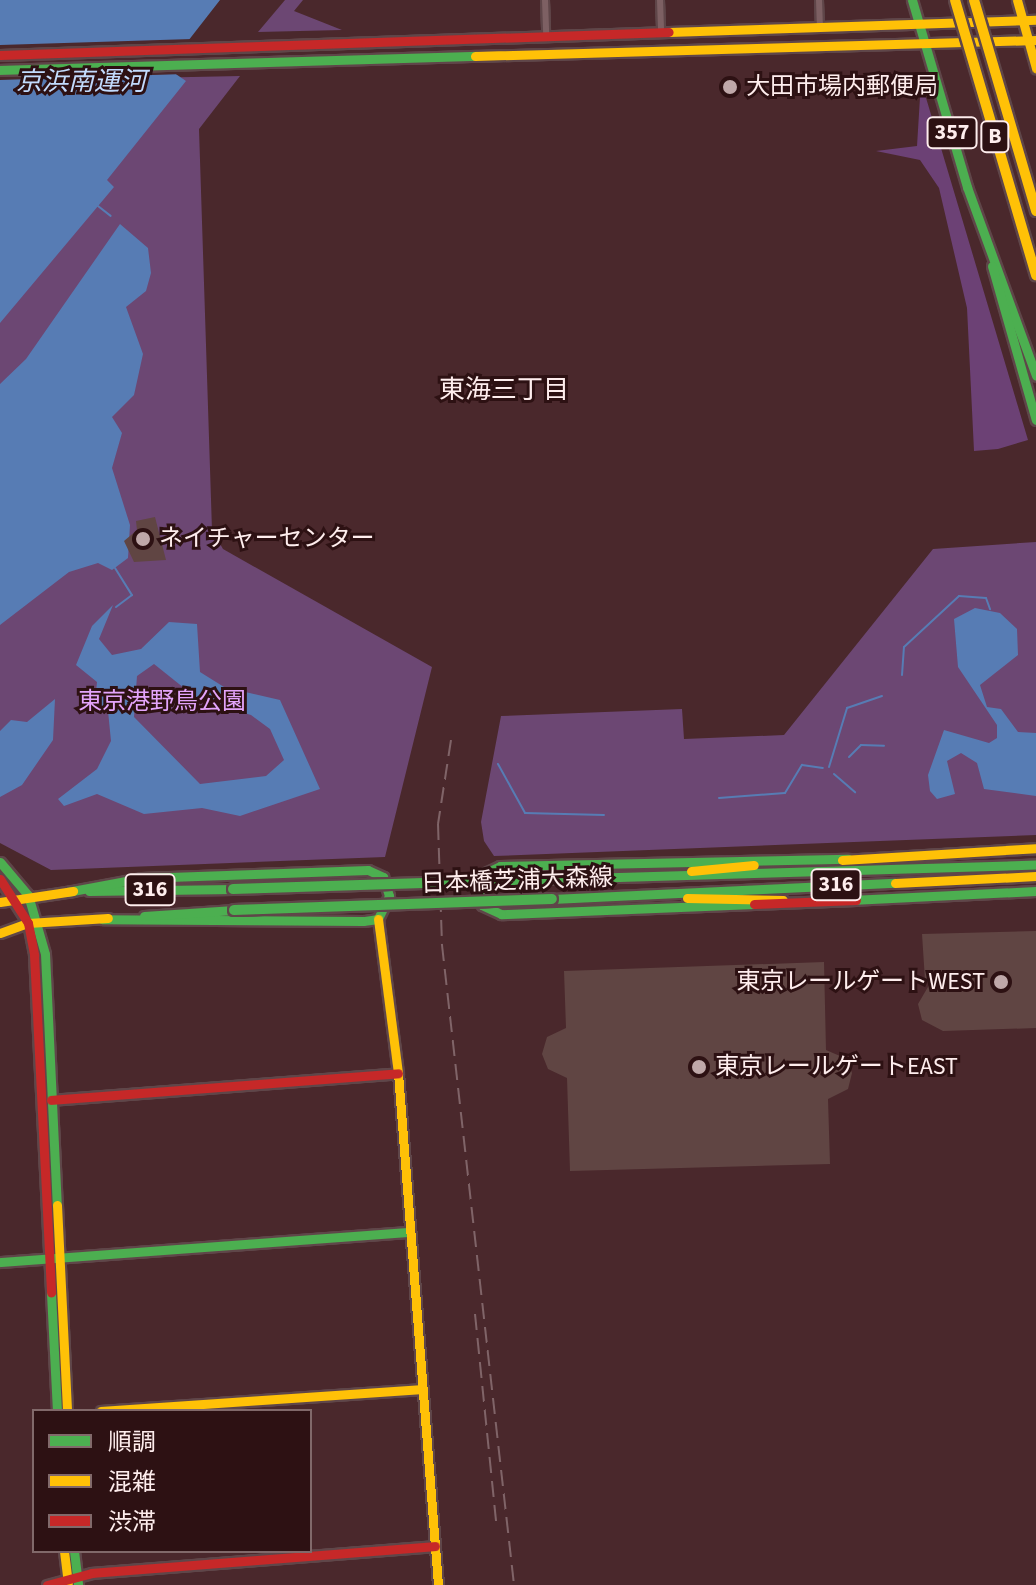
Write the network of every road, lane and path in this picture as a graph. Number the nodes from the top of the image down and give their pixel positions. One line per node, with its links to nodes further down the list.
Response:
1 (545, 0): 13 (street)
2 (660, 0): 12 (street)
3 (819, 0): 11 (street)
4 (912, 0): 10 (main road, 357)
5 (955, 0): 21 (main road, B, bridge)
6 (974, 0): 19 (main road, B, bridge)
7 (1017, 0): 9 (main road)
8 (1036, 20): 9 (main road)
9 (1023, 21): 10 (main road); 14 (main road)
10 (920, 26): 11 (main road); 15 (main road, 357)
11 (820, 28): 12 (main road)
12 (661, 34): 13 (main road)
13 (546, 38): 16 (main road)
14 (1032, 40): 15 (main road); 17 (main road)
15 (925, 41): 18 (main road); 20 (main road, 357)
16 (0, 55)
17 (1036, 68)
18 (0, 70)
19 (1036, 211)
20 (983, 224): 22 (main road, 357); 23 (main road, 357)
21 (1036, 275)
22 (1036, 376)
23 (1036, 420)
24 (1036, 848): 25 (main road, 316)
25 (848, 859): 29 (main road, 316); 36 (main road)
26 (0, 862): 33 (main road)
27 (1036, 865): 29 (main road, 日本橋芝浦大森線 / 316)
28 (1036, 876): 35 (main road, 日本橋芝浦大森線 / 316)
29 (636, 877): 32 (main road, 日本橋芝浦大森線 / 316, bridge)
30 (0, 879): 34 (main road)
31 (1036, 891): 36 (main road, 316)
32 (67, 892): 33 (main road, 日本橋芝浦大森線 / 316); 39 (main road)
33 (28, 895): 34 (main road, 日本橋芝浦大森線 / 316); 40 (main road)
34 (16, 897): 37 (main road, 日本橋芝浦大森線 / 316); 40 (main road)
35 (637, 897): 36 (main road, 316); 38 (main road, 日本橋芝浦大森線 / 316, bridge)
36 (856, 900)
37 (0, 902)
38 (102, 919): 39 (main road); 40 (main road, 日本橋芝浦大森線 / 316)
39 (378, 919): 42 (main road)
40 (34, 923): 41 (main road, 日本橋芝浦大森線 / 316); 43 (main road); 45 (main road)
41 (0, 933)
42 (398, 1073): 43 (main road); 44 (main road)
43 (51, 1100): 45 (main road)
44 (410, 1232): 45 (main road); 47 (main road)
45 (54, 1259): 46 (main road); 48 (main road); 49 (main road)
46 (0, 1262)
47 (422, 1389): 50 (main road); 51 (main road)
48 (57, 1409)
49 (67, 1409)
50 (130, 1409)
51 (435, 1546): 54 (main road); 56 (main road)
52 (64, 1553): 54 (main road)
53 (74, 1553): 54 (main road)
54 (71, 1582): 55 (main road)
55 (47, 1585)
56 (438, 1585)

